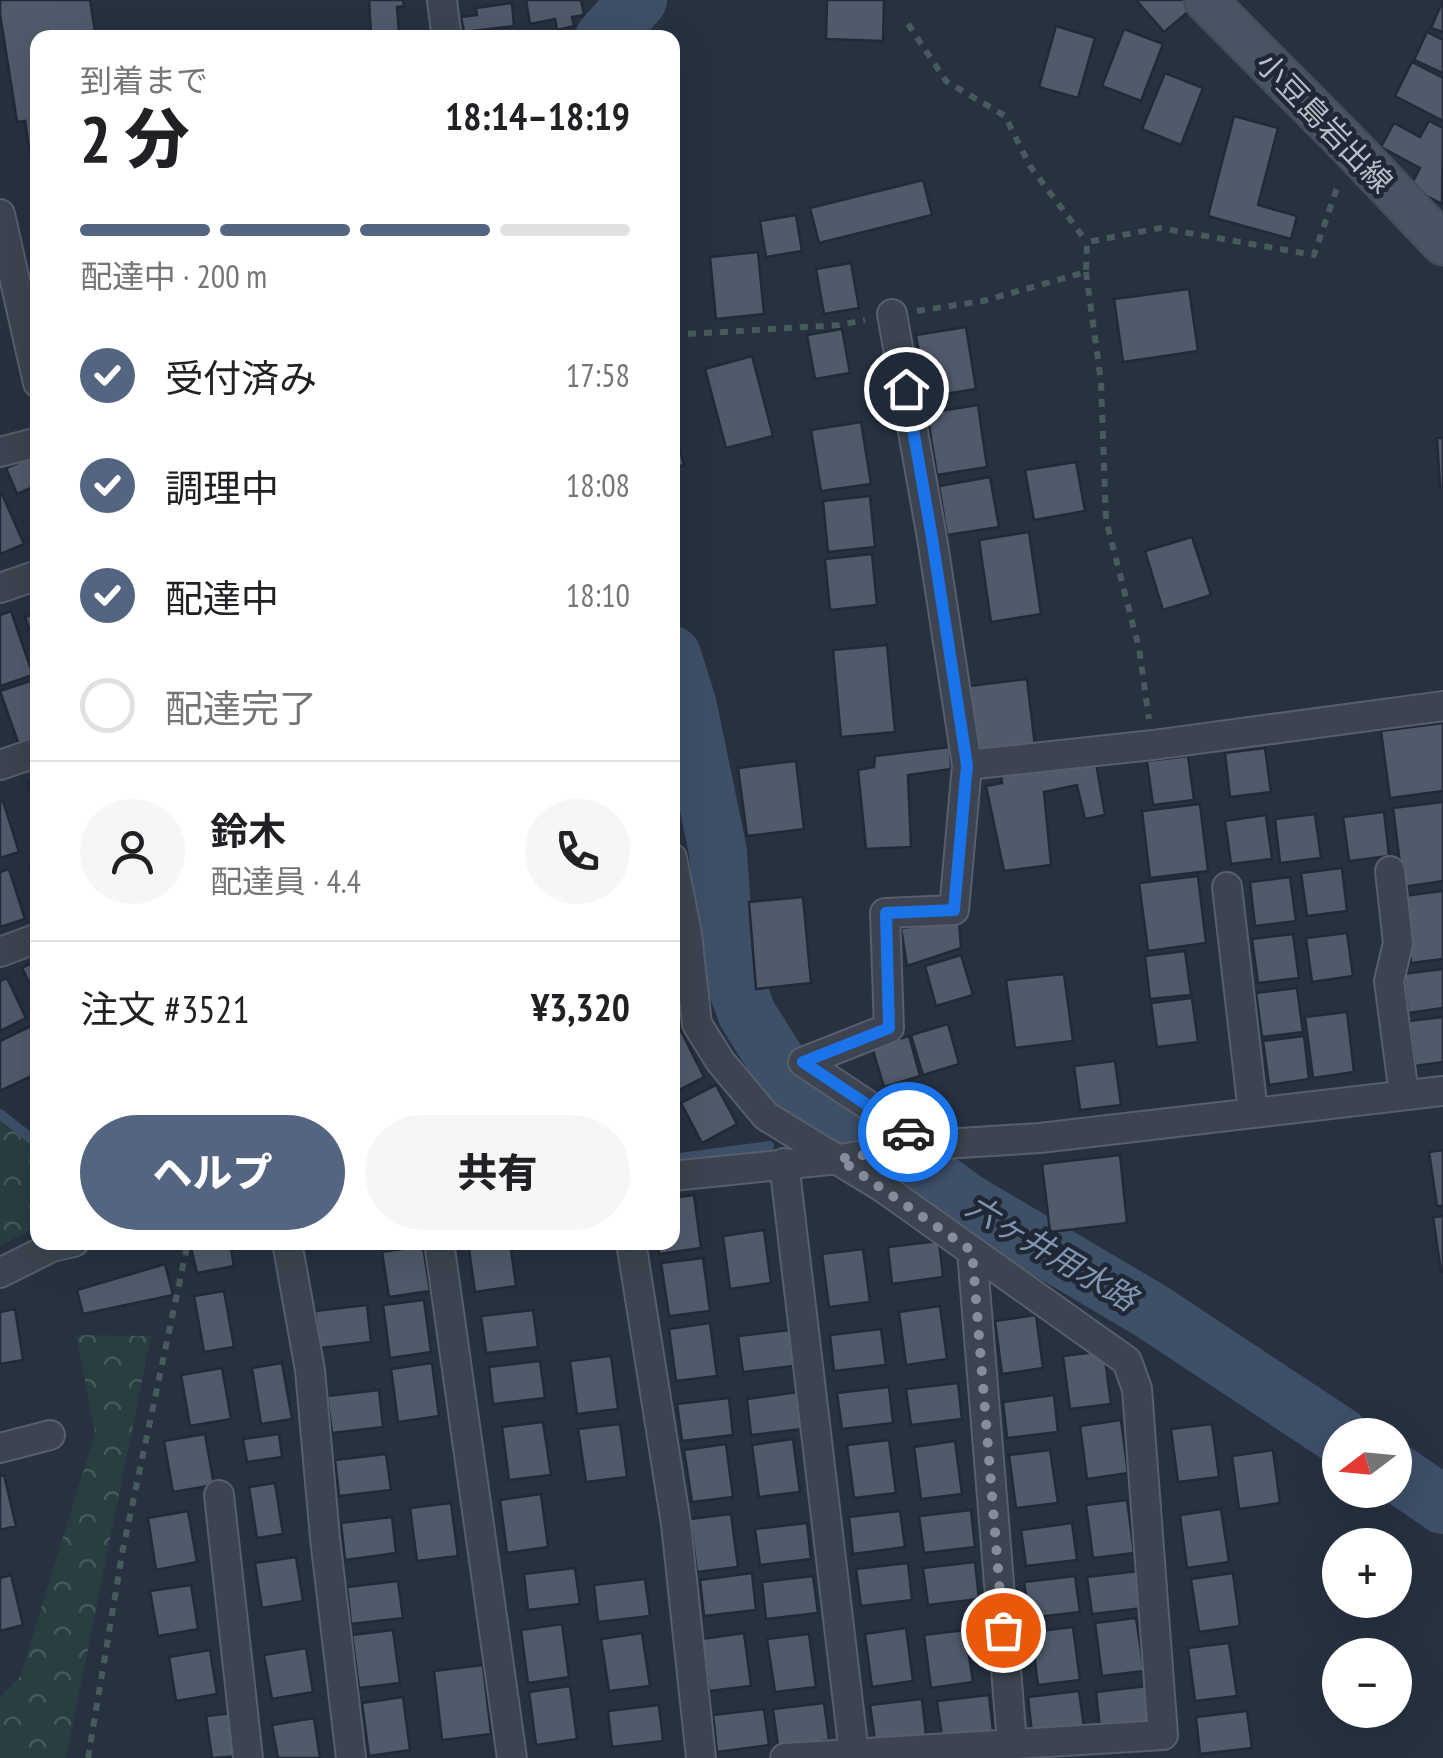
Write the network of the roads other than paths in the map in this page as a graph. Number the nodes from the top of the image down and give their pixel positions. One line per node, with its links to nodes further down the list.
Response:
1 (442, 0): 3 (street)
2 (1205, 0): 5 (main road, 小豆島岩出線)
3 (446, 30)
4 (0, 214): 7 (street)
5 (1443, 244)
6 (892, 314): 15 (street)
7 (30, 347)
8 (30, 444): 9 (street)
9 (0, 452)
10 (30, 578): 11 (street)
11 (0, 588)
12 (1443, 706): 15 (street)
13 (30, 755): 14 (street)
14 (0, 765)
15 (967, 765): 24 (street)
16 (1390, 871): 22 (street)
17 (1227, 887): 23 (street)
18 (680, 936): 25 (street)
19 (30, 941): 20 (street)
20 (0, 952)
21 (1443, 1091): 22 (street)
22 (1404, 1094): 23 (street)
23 (1253, 1112): 24 (street)
24 (928, 1145): 25 (street)
25 (839, 1159): 26 (street); 32 (street)
26 (784, 1163): 27 (street); 38 (street)
27 (680, 1175)
28 (46, 1250): 33 (street)
29 (288, 1250): 40 (street)
30 (440, 1250): 41 (street)
31 (633, 1250): 42 (street)
32 (972, 1251): 37 (street); 37 (street)
33 (0, 1273)
34 (50, 1435): 35 (street)
35 (0, 1448)
36 (219, 1495): 39 (street)
37 (1012, 1743): 38 (street)
38 (854, 1753): 43 (street)
39 (248, 1758)
40 (350, 1758)
41 (512, 1758)
42 (702, 1758)
43 (785, 1758)

